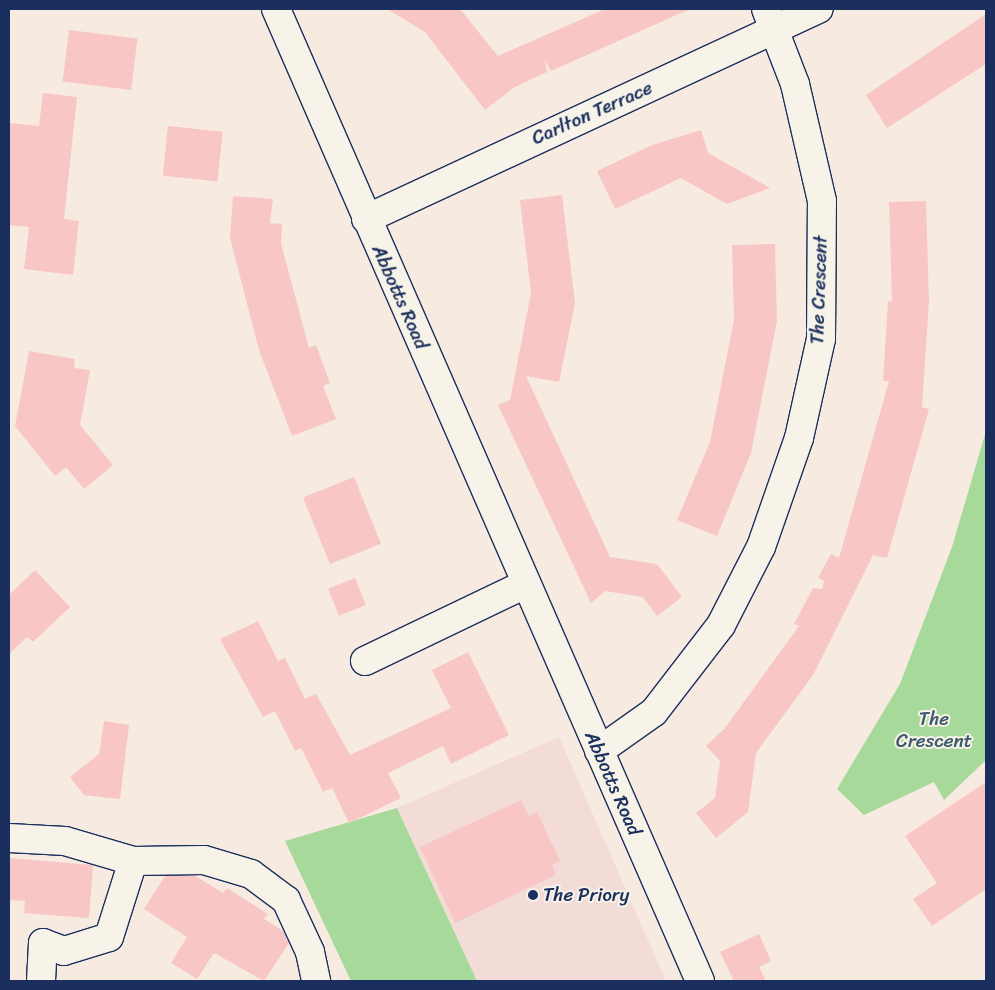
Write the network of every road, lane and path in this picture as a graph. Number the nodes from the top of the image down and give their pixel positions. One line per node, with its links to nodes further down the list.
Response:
1 (276, 9): 4 (street, Abbotts Road)
2 (819, 9): 3 (street, Carlton Terrace)
3 (772, 20): 4 (street, Carlton Terrace); 7 (street, The Crescent)
4 (366, 220): 5 (street, Abbotts Road)
5 (526, 584): 6 (street); 7 (street, Abbotts Road)
6 (365, 661)
7 (599, 751): 12 (street, Abbotts Road)
8 (9, 838): 9 (street)
9 (133, 860): 10 (street); 11 (street)
10 (41, 981)
11 (316, 981)
12 (700, 981)

